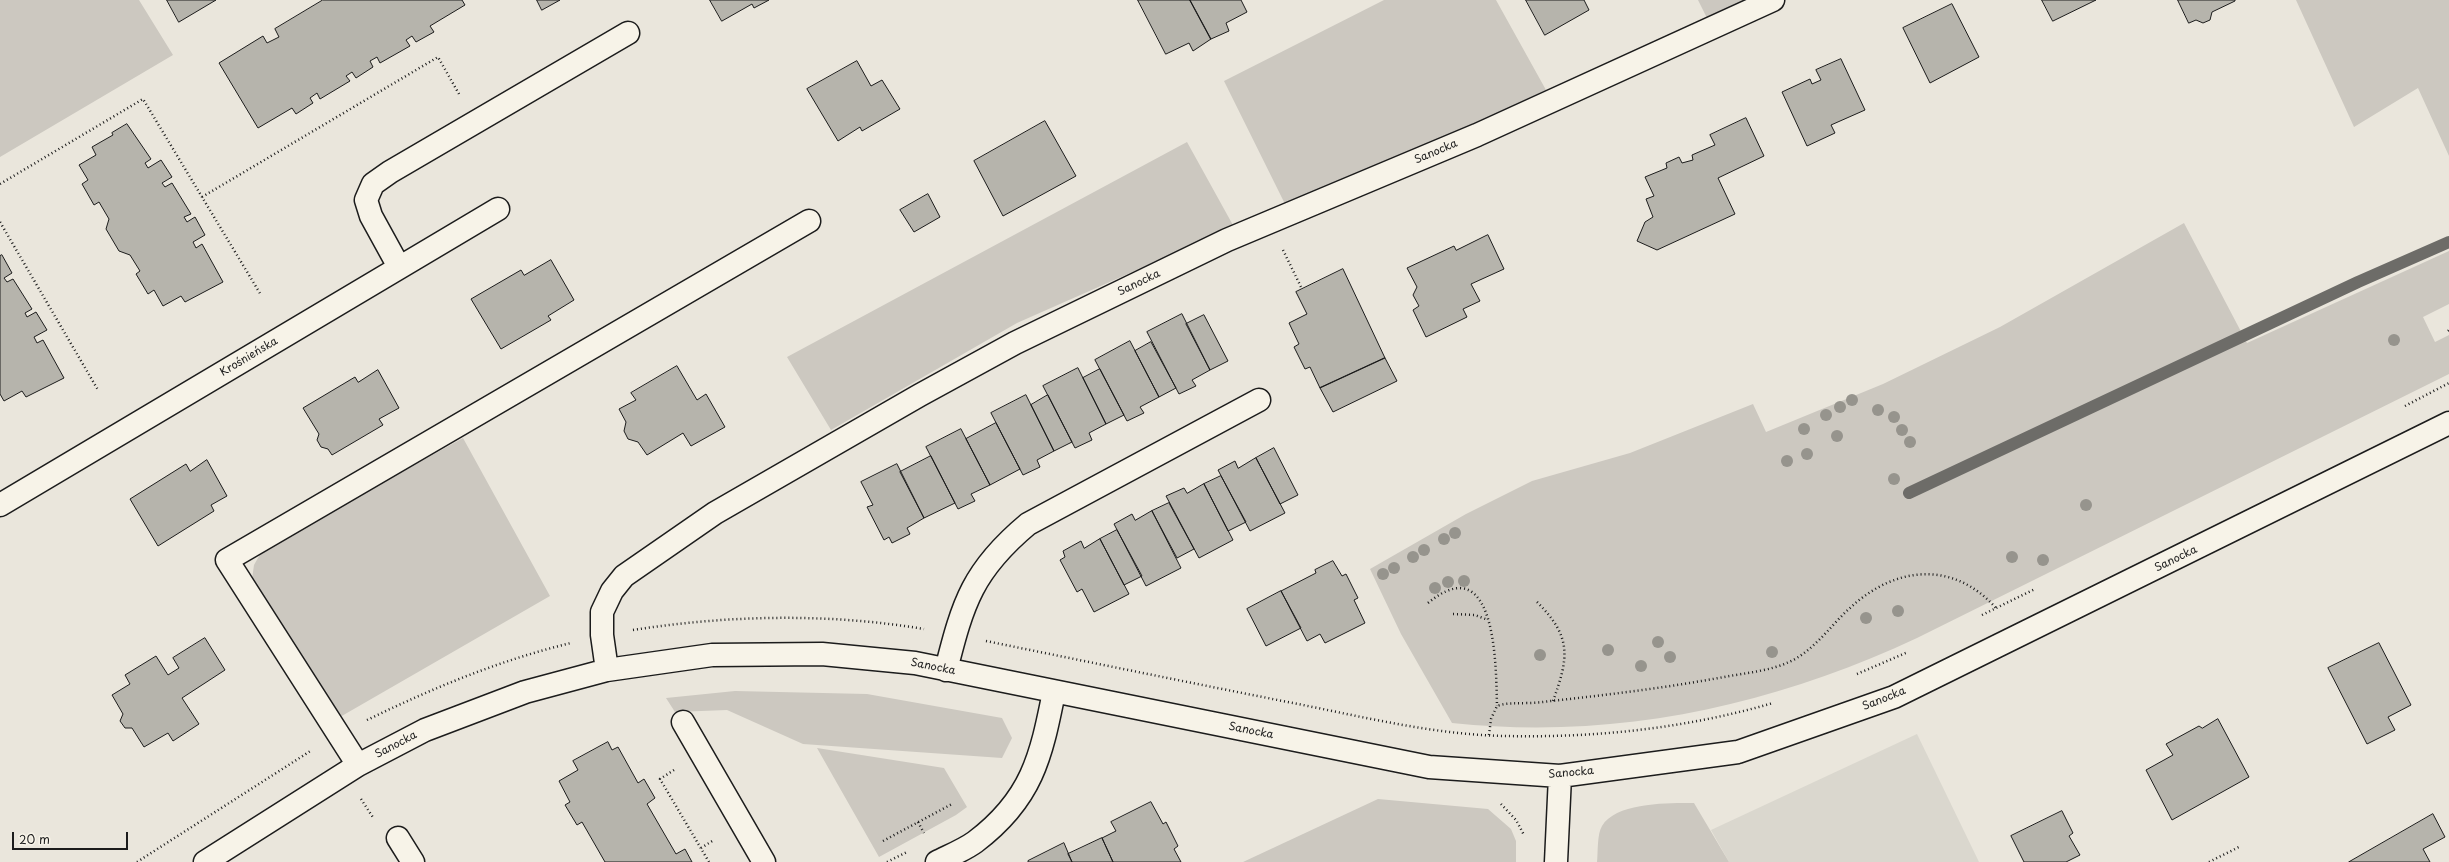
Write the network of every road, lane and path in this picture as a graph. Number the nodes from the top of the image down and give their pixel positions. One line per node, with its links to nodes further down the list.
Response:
1 (1773, 0): 9 (street, Sanocka)
2 (628, 33): 3 (street)
3 (475, 123): 5 (path); 10 (street)
4 (0, 184): 5 (path)
5 (202, 197): 12 (path)
6 (498, 209): 10 (street, Krośnieńska)
7 (809, 221): 37 (street)
8 (0, 222): 14 (path)
9 (1270, 223): 11 (path); 27 (street, Sanocka)
10 (399, 267): 18 (street, Krośnieńska)
11 (1301, 287)
12 (260, 295)
13 (2449, 383): 16 (path)
14 (98, 390)
15 (1258, 400): 26 (street)
16 (2403, 408)
17 (2449, 423): 41 (street, Sanocka)
18 (0, 505)
19 (2038, 588): 22 (path)
20 (1537, 602): 33 (path)
21 (1428, 603): 25 (path)
22 (1996, 608): 24 (path); 33 (path)
23 (1453, 614): 25 (path)
24 (1975, 619)
25 (1489, 621): 35 (path)
26 (955, 634): 27 (path); 30 (street); 38 (path)
27 (602, 635): 29 (street, Sanocka); 37 (path)
28 (1914, 649): 31 (path)
29 (607, 670): 30 (street, Sanocka); 39 (street, Sanocka)
30 (946, 670): 32 (street, Sanocka)
31 (1856, 674)
32 (1054, 692): 41 (street, Sanocka); 55 (street)
33 (1553, 701): 35 (path)
34 (1778, 702): 38 (path)
35 (1497, 706): 38 (path)
36 (683, 722): 53 (street)
37 (337, 734): 39 (street); 49 (path)
38 (1489, 735)
39 (358, 765): 50 (street, Sanocka)
40 (668, 774): 47 (path)
41 (1560, 776): 56 (street)
42 (952, 804): 44 (path)
43 (398, 838): 51 (street)
44 (883, 841)
45 (709, 843): 47 (path)
46 (2239, 847): 57 (path)
47 (701, 848): 52 (path)
48 (914, 848): 54 (path)
49 (137, 862)
50 (205, 862)
51 (413, 862)
52 (709, 862)
53 (764, 862)
54 (887, 862)
55 (937, 862)
56 (1556, 862)
57 (2209, 862)

